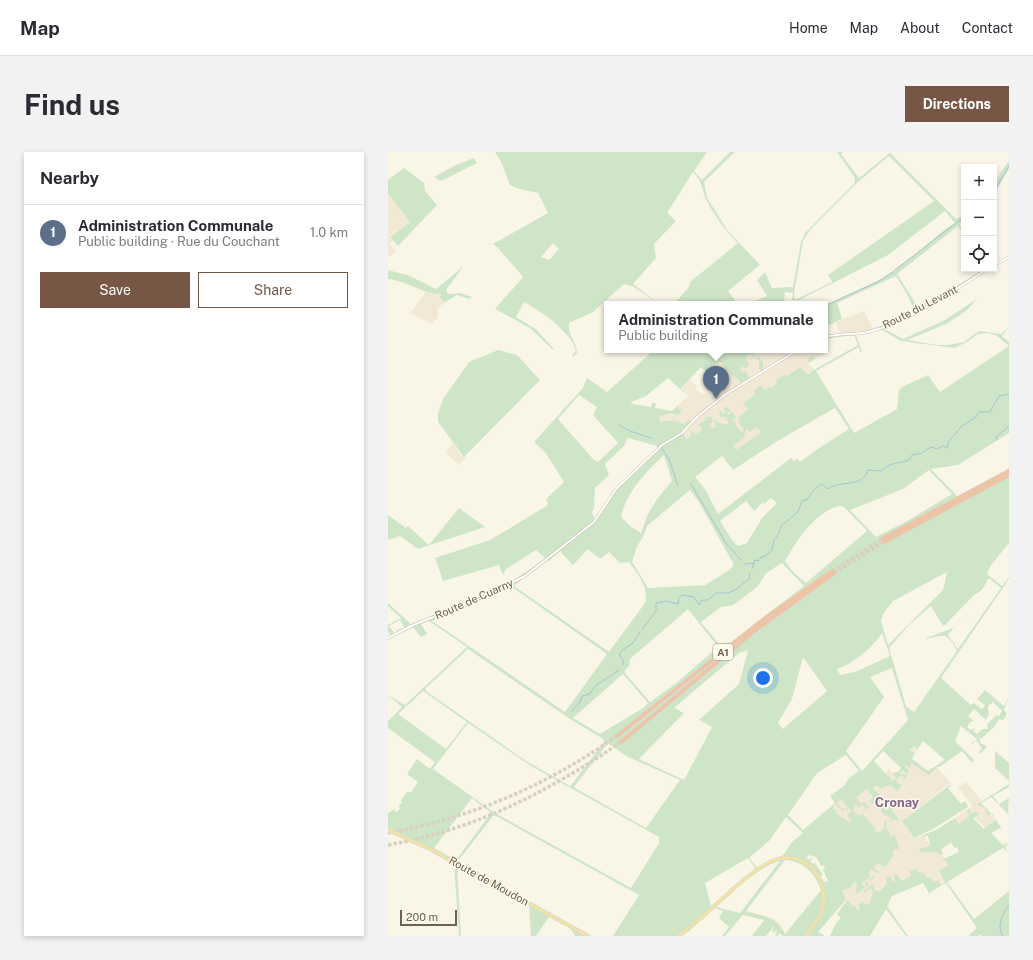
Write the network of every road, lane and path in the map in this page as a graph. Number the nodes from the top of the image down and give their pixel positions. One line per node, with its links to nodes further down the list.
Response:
1 (1009, 258): 2 (street)
2 (997, 264)
3 (982, 272): 4 (street, Route du Levant)
4 (828, 336)
5 (793, 353): 8 (street, Route de Cuarny)
6 (1009, 471): 7 (highway)
7 (1009, 475)
8 (388, 638)
9 (617, 736): 10 (highway, A1)
10 (621, 742)
11 (388, 830): 12 (main road, Route de Moudon)
12 (588, 936)
13 (677, 936): 14 (main road)
14 (806, 936)

